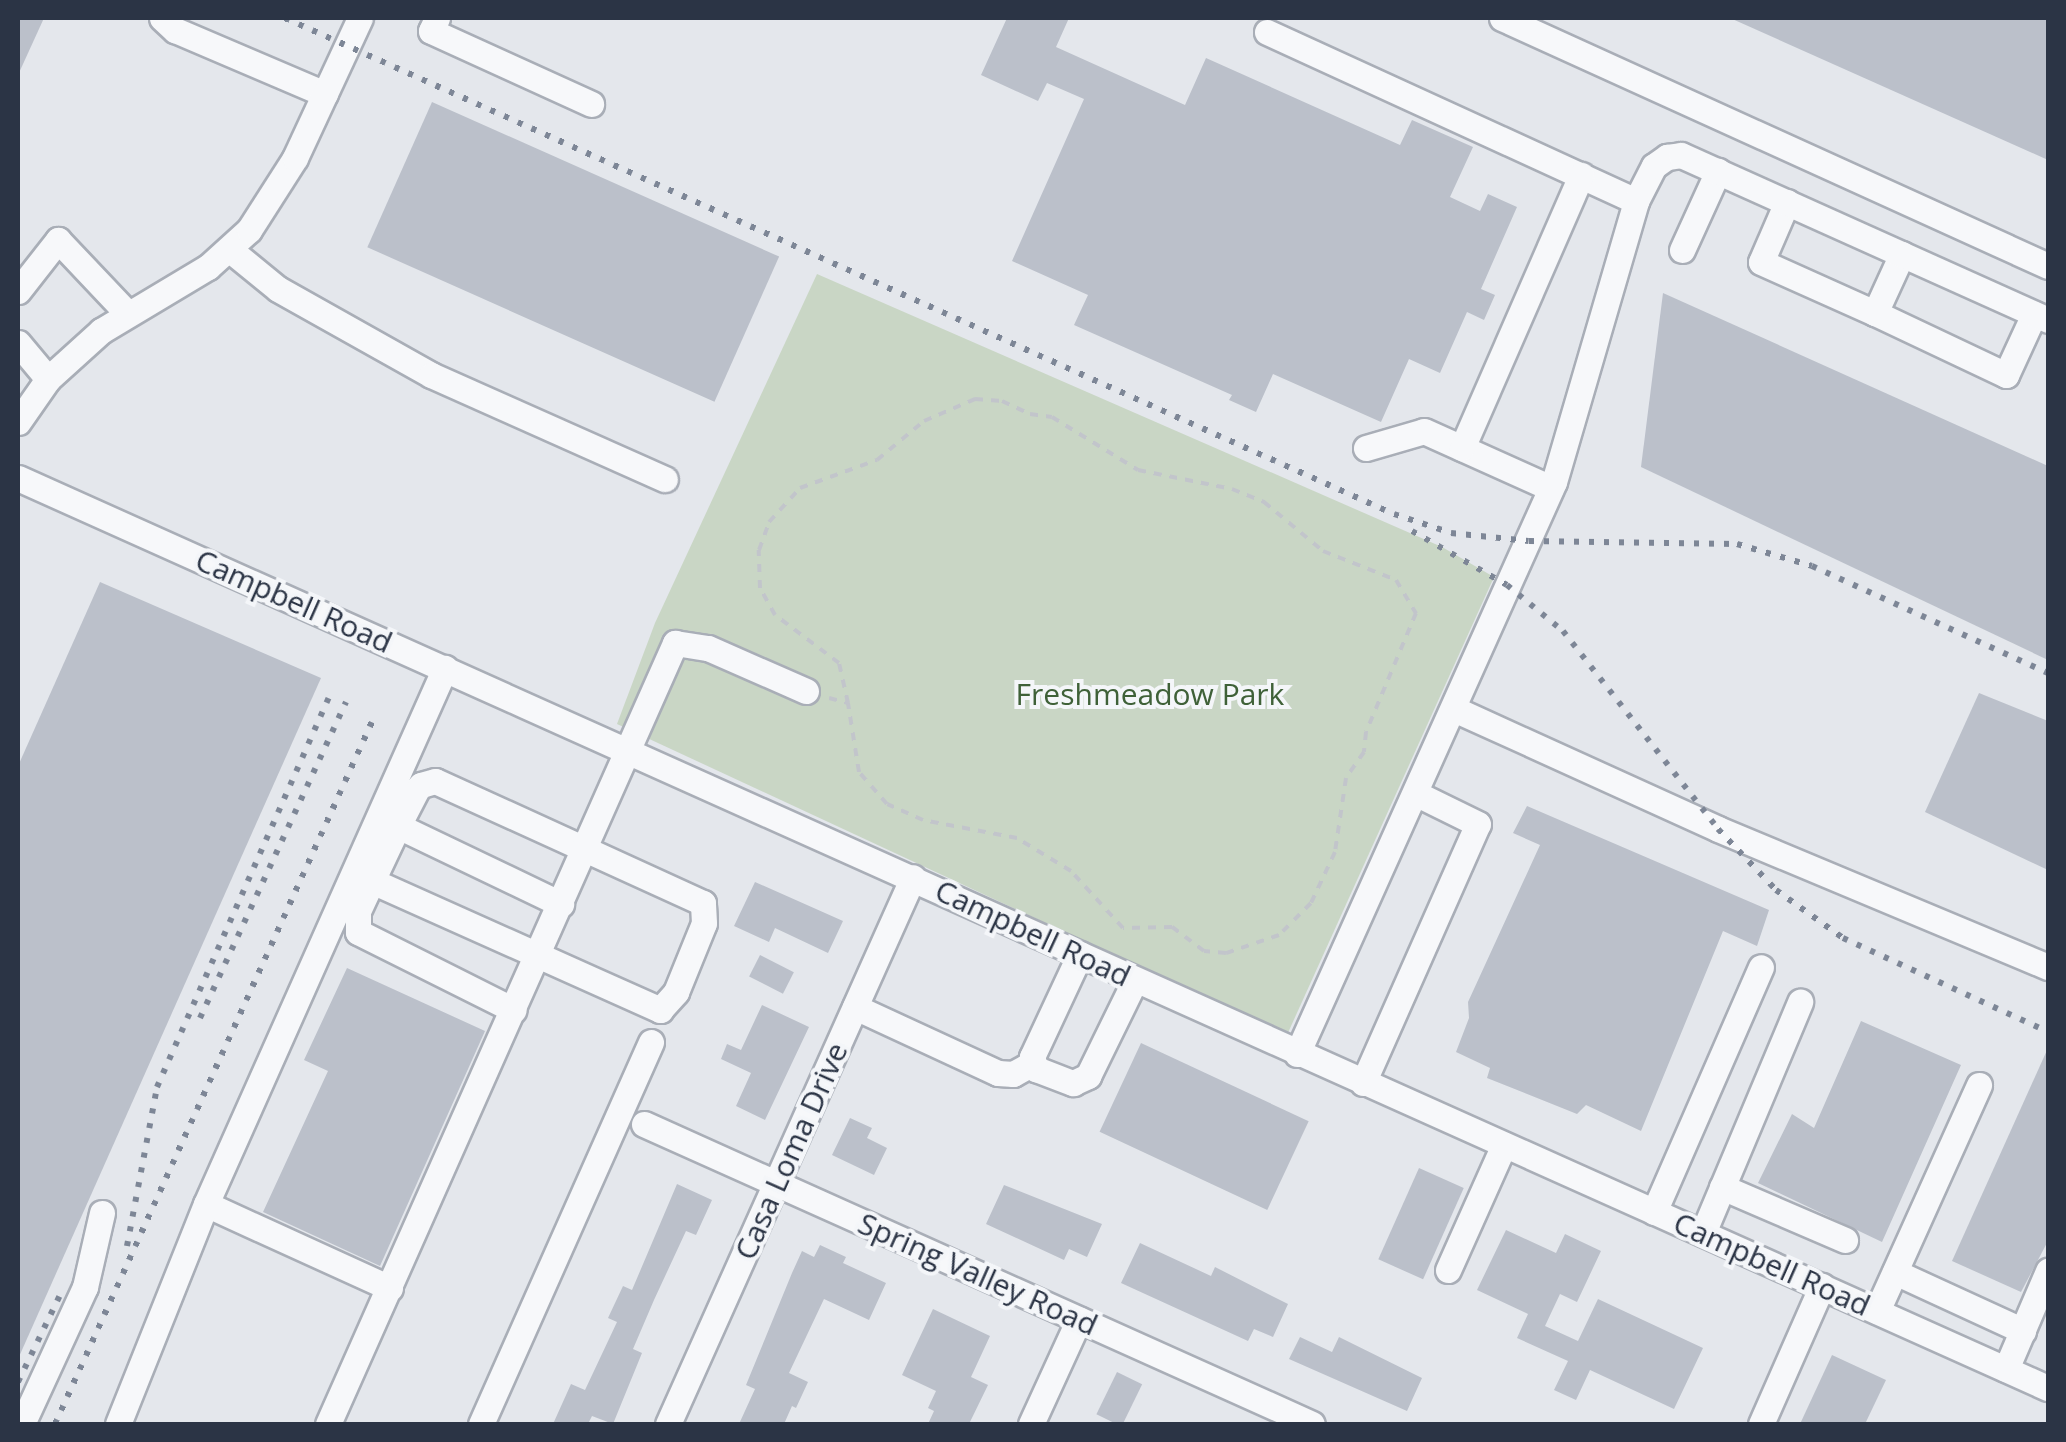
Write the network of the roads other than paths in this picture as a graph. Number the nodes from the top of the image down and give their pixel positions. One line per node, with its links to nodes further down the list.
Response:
1 (162, 18): 6 (street)
2 (360, 18): 6 (street)
3 (437, 18): 7 (street)
4 (1502, 18): 15 (street)
5 (1267, 32): 9 (street)
6 (325, 94): 12 (street)
7 (591, 104)
8 (1718, 171): 10 (street); 11 (street); 13 (street)
9 (1581, 175): 10 (street); 24 (street)
10 (1636, 201): 27 (street)
11 (1788, 202): 14 (street); 18 (street)
12 (229, 250): 17 (street); 26 (street)
13 (1682, 250)
14 (1902, 254): 18 (street); 19 (street)
15 (2048, 266)
16 (18, 291): 17 (street)
17 (127, 313): 21 (street)
18 (1874, 314): 19 (street)
19 (2041, 317)
20 (18, 343): 21 (street)
21 (48, 379): 22 (street)
22 (18, 422)
23 (1366, 448): 24 (street)
24 (1462, 448): 27 (street)
25 (18, 478): 28 (street, Campbell Road)
26 (665, 479)
27 (1551, 488): 30 (street)
28 (445, 668): 31 (street, Campbell Road); 55 (street)
29 (806, 691): 31 (street)
30 (1454, 709): 32 (street); 41 (street)
31 (627, 750): 34 (street); 35 (street, Campbell Road)
32 (1415, 793): 47 (street); 49 (street)
33 (398, 826): 34 (street); 36 (street); 37 (street)
34 (587, 850): 37 (street); 39 (street)
35 (913, 878): 38 (street, Campbell Road); 44 (street, Casa Loma Drive)
36 (372, 881): 39 (street); 45 (street)
37 (561, 904): 39 (street)
38 (1080, 954): 42 (street, Campbell Road); 48 (street)
39 (537, 958): 45 (street)
40 (1761, 967): 57 (street)
41 (2048, 967)
42 (1136, 980): 47 (street, Campbell Road); 48 (street)
43 (1800, 1002): 54 (street)
44 (856, 1007): 48 (street); 53 (street, Casa Loma Drive)
45 (514, 1010): 64 (street)
46 (651, 1042): 73 (street)
47 (1297, 1054): 49 (street, Campbell Road)
48 (1033, 1063)
49 (1364, 1083): 52 (street, Campbell Road)
50 (1980, 1085): 62 (street)
51 (644, 1124): 53 (street, Spring Valley Road)
52 (1504, 1145): 57 (street, Campbell Road); 60 (street)
53 (776, 1184): 66 (street, Spring Valley Road); 74 (street, Casa Loma Drive)
54 (1722, 1188): 58 (street); 59 (street)
55 (206, 1204): 64 (street); 71 (street)
56 (102, 1212): 70 (street)
57 (1654, 1212): 58 (street, Campbell Road)
58 (1702, 1233): 63 (street, Campbell Road)
59 (1846, 1240)
60 (1448, 1270)
61 (2048, 1271): 67 (street)
62 (1894, 1272): 65 (street); 67 (street)
63 (1822, 1286): 65 (street, Campbell Road); 77 (street)
64 (390, 1288): 72 (street)
65 (1877, 1311): 68 (street, Campbell Road)
66 (1079, 1320): 75 (street); 76 (street, Spring Valley Road)
67 (2023, 1331): 68 (street)
68 (2006, 1369): 69 (street, Campbell Road)
69 (2047, 1384)
70 (22, 1424)
71 (118, 1424)
72 (328, 1424)
73 (480, 1424)
74 (668, 1424)
75 (1032, 1424)
76 (1312, 1424)
77 (1761, 1424)

